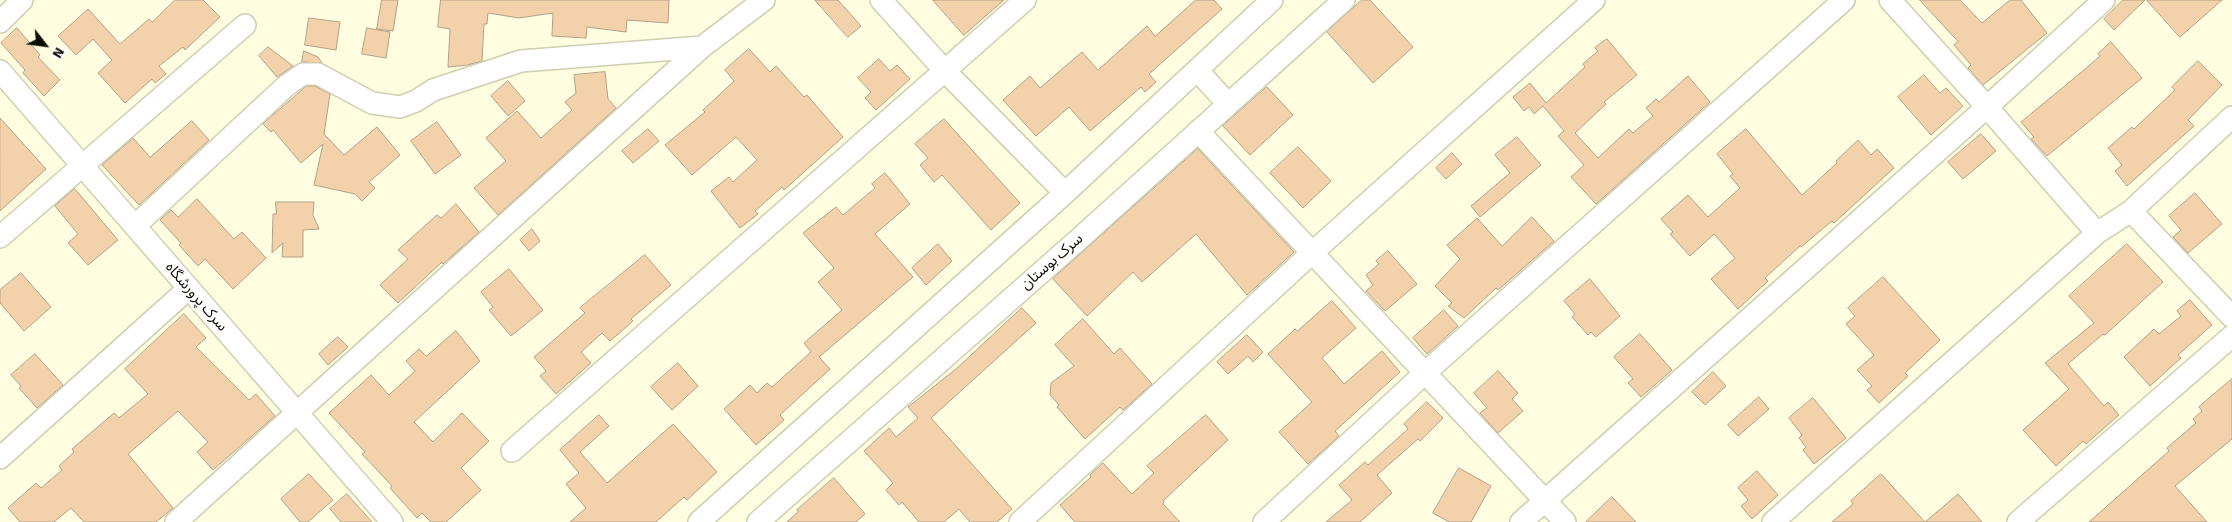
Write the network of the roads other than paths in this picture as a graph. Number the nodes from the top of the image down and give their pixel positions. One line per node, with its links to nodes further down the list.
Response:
1 (22, 0): 11 (street)
2 (764, 0): 13 (street)
3 (881, 0): 16 (street)
4 (1025, 0): 16 (street)
5 (1344, 0): 17 (street, سرک بوستان)
6 (1594, 0): 27 (street)
7 (1844, 0): 31 (street)
8 (1890, 0): 18 (street)
9 (2104, 0): 18 (street)
10 (1266, 2): 15 (street)
11 (0, 22)
12 (244, 25): 21 (street)
13 (702, 47): 24 (street); 32 (street)
14 (0, 71): 21 (street, سرک پرورشگاه)
15 (1198, 71): 17 (street); 22 (street)
16 (946, 72): 22 (street); 33 (street)
17 (1228, 104): 20 (street, سرک بوستان)
18 (1987, 107): 25 (street); 35 (street)
19 (2232, 117): 23 (street)
20 (1198, 131): 27 (street); 39 (street, سرک بوستان)
21 (82, 165): 24 (street, سرک پرورشگاه); 26 (street)
22 (1065, 193): 38 (street)
23 (2131, 211): 25 (street); 29 (street)
24 (135, 226): 28 (street, سرک پرورشگاه)
25 (2096, 233): 44 (street)
26 (0, 237)
27 (1313, 252): 31 (street); 40 (street)
28 (188, 288): 32 (street, سرک پرورشگاه); 34 (street)
29 (2232, 317)
30 (2232, 336): 45 (street)
31 (1426, 372): 35 (street); 41 (street)
32 (297, 413): 36 (street); 37 (street, سرک پرورشگاه)
33 (512, 451)
34 (0, 458)
35 (1546, 500): 42 (street); 43 (street)
36 (176, 522)
37 (392, 522)
38 (699, 522)
39 (758, 522)
40 (1020, 522)
41 (1264, 522)
42 (1521, 522)
43 (1566, 522)
44 (1773, 522)
45 (2018, 522)

